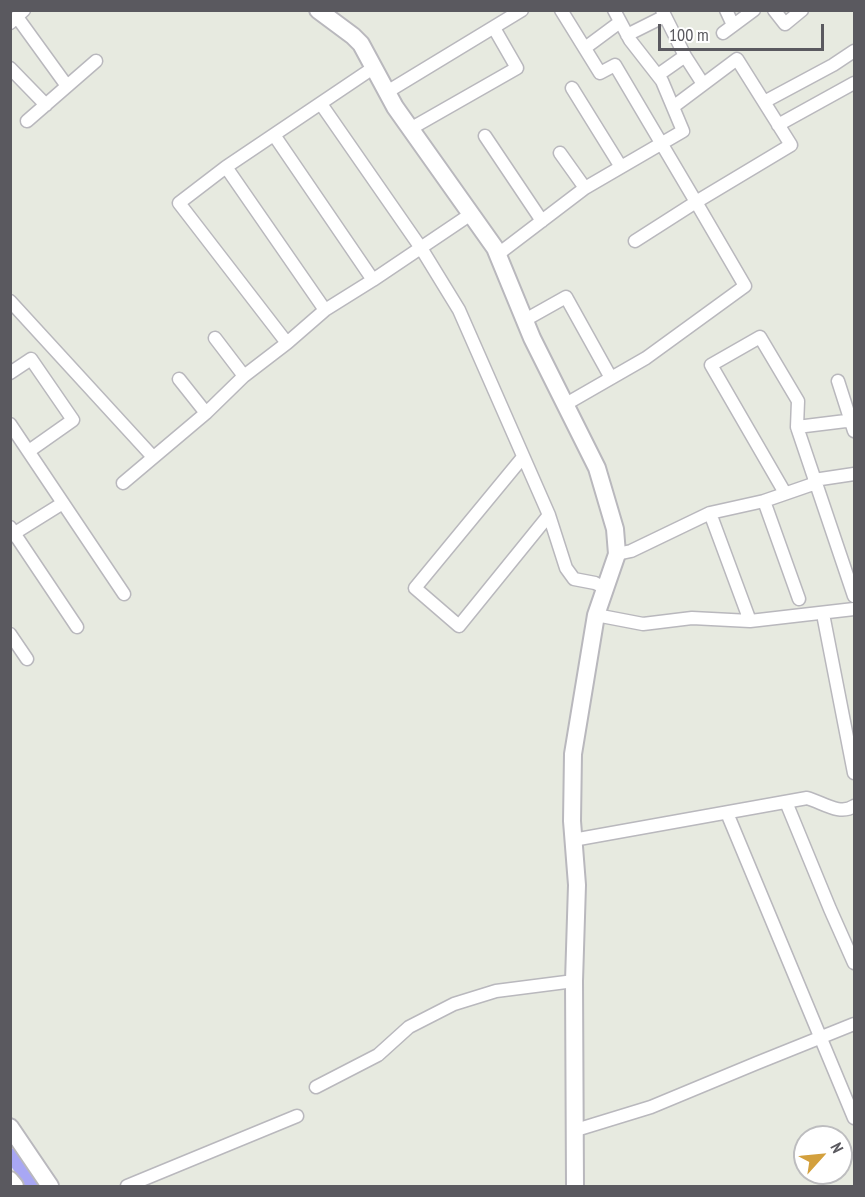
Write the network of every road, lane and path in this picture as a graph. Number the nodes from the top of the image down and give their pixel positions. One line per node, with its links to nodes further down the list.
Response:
1 (318, 10): 18 (street)
2 (522, 10): 11 (street)
3 (561, 10): 13 (street)
4 (726, 10): 5 (street)
5 (754, 10)
6 (774, 10): 7 (street)
7 (802, 10)
8 (663, 13): 12 (street); 15 (street)
9 (617, 14): 12 (street); 13 (street)
10 (17, 17): 22 (street)
11 (494, 28): 24 (street); 31 (street)
12 (627, 35): 19 (street)
13 (585, 48): 34 (street)
14 (855, 51): 25 (street)
15 (685, 56): 19 (street); 21 (street)
16 (96, 61): 22 (street)
17 (10, 68): 27 (street)
18 (373, 68): 24 (street); 26 (street)
19 (658, 75): 28 (street)
20 (855, 83): 30 (street)
21 (704, 84): 25 (street); 28 (street)
22 (67, 86): 27 (street)
23 (572, 88): 37 (street)
24 (387, 92): 31 (street)
25 (764, 102): 30 (street)
26 (321, 104): 32 (street); 43 (street)
27 (46, 105): 29 (street)
28 (673, 107): 34 (street)
29 (27, 121)
30 (778, 125): 39 (street)
31 (411, 129): 40 (street)
32 (274, 135): 36 (street); 45 (street)
33 (485, 136): 41 (street)
34 (660, 144): 37 (street); 39 (street)
35 (560, 153): 38 (street)
36 (226, 166): 47 (street); 50 (street)
37 (621, 167): 38 (street)
38 (585, 188): 41 (street)
39 (696, 202): 42 (street); 53 (street)
40 (471, 214): 43 (street); 44 (street)
41 (542, 221): 44 (street)
42 (636, 241)
43 (421, 248): 45 (street); 63 (street)
44 (497, 255): 48 (street)
45 (374, 280): 47 (street)
46 (10, 301): 62 (street)
47 (325, 310): 50 (street)
48 (525, 320): 53 (street); 56 (street)
49 (215, 339): 52 (street)
50 (286, 343): 52 (street)
51 (10, 373): 61 (street)
52 (244, 376): 57 (street)
53 (611, 378): 56 (street)
54 (179, 379): 57 (street)
55 (838, 381): 59 (street)
56 (566, 404): 73 (street)
57 (206, 413): 62 (street)
58 (10, 424): 61 (street)
59 (853, 424): 60 (street)
60 (797, 427): 65 (street); 67 (street)
61 (28, 452): 69 (street)
62 (153, 457): 66 (street)
63 (523, 457): 71 (street); 71 (street)
64 (855, 474): 65 (street)
65 (815, 482): 67 (street); 76 (street)
66 (123, 483)
67 (785, 494): 68 (street)
68 (764, 501): 70 (street); 77 (street)
69 (63, 502): 72 (street); 75 (street)
70 (710, 513): 73 (street); 81 (street)
71 (549, 515): 74 (street)
72 (12, 532): 82 (street)
73 (617, 554): 74 (street)
74 (605, 588): 80 (street)
75 (124, 594)
76 (855, 596)
77 (799, 598)
78 (855, 609): 79 (street)
79 (823, 614): 81 (street); 85 (street)
80 (596, 615): 81 (street); 89 (street)
81 (750, 621)
82 (77, 627)
83 (12, 639): 84 (street)
84 (27, 659)
85 (855, 773)
86 (786, 802): 87 (street); 88 (street); 90 (street)
87 (855, 806)
88 (727, 813): 89 (street); 93 (street)
89 (573, 840): 91 (street)
90 (855, 963)
91 (574, 981): 94 (street); 98 (street)
92 (855, 1024): 93 (street)
93 (822, 1037): 96 (street); 98 (street)
94 (316, 1087)
95 (297, 1116): 102 (street)
96 (855, 1118)
97 (10, 1127): 101 (street)
98 (576, 1130): 103 (street)
99 (10, 1180): 100 (street)
100 (15, 1186)
101 (50, 1186)
102 (127, 1186)
103 (575, 1186)

